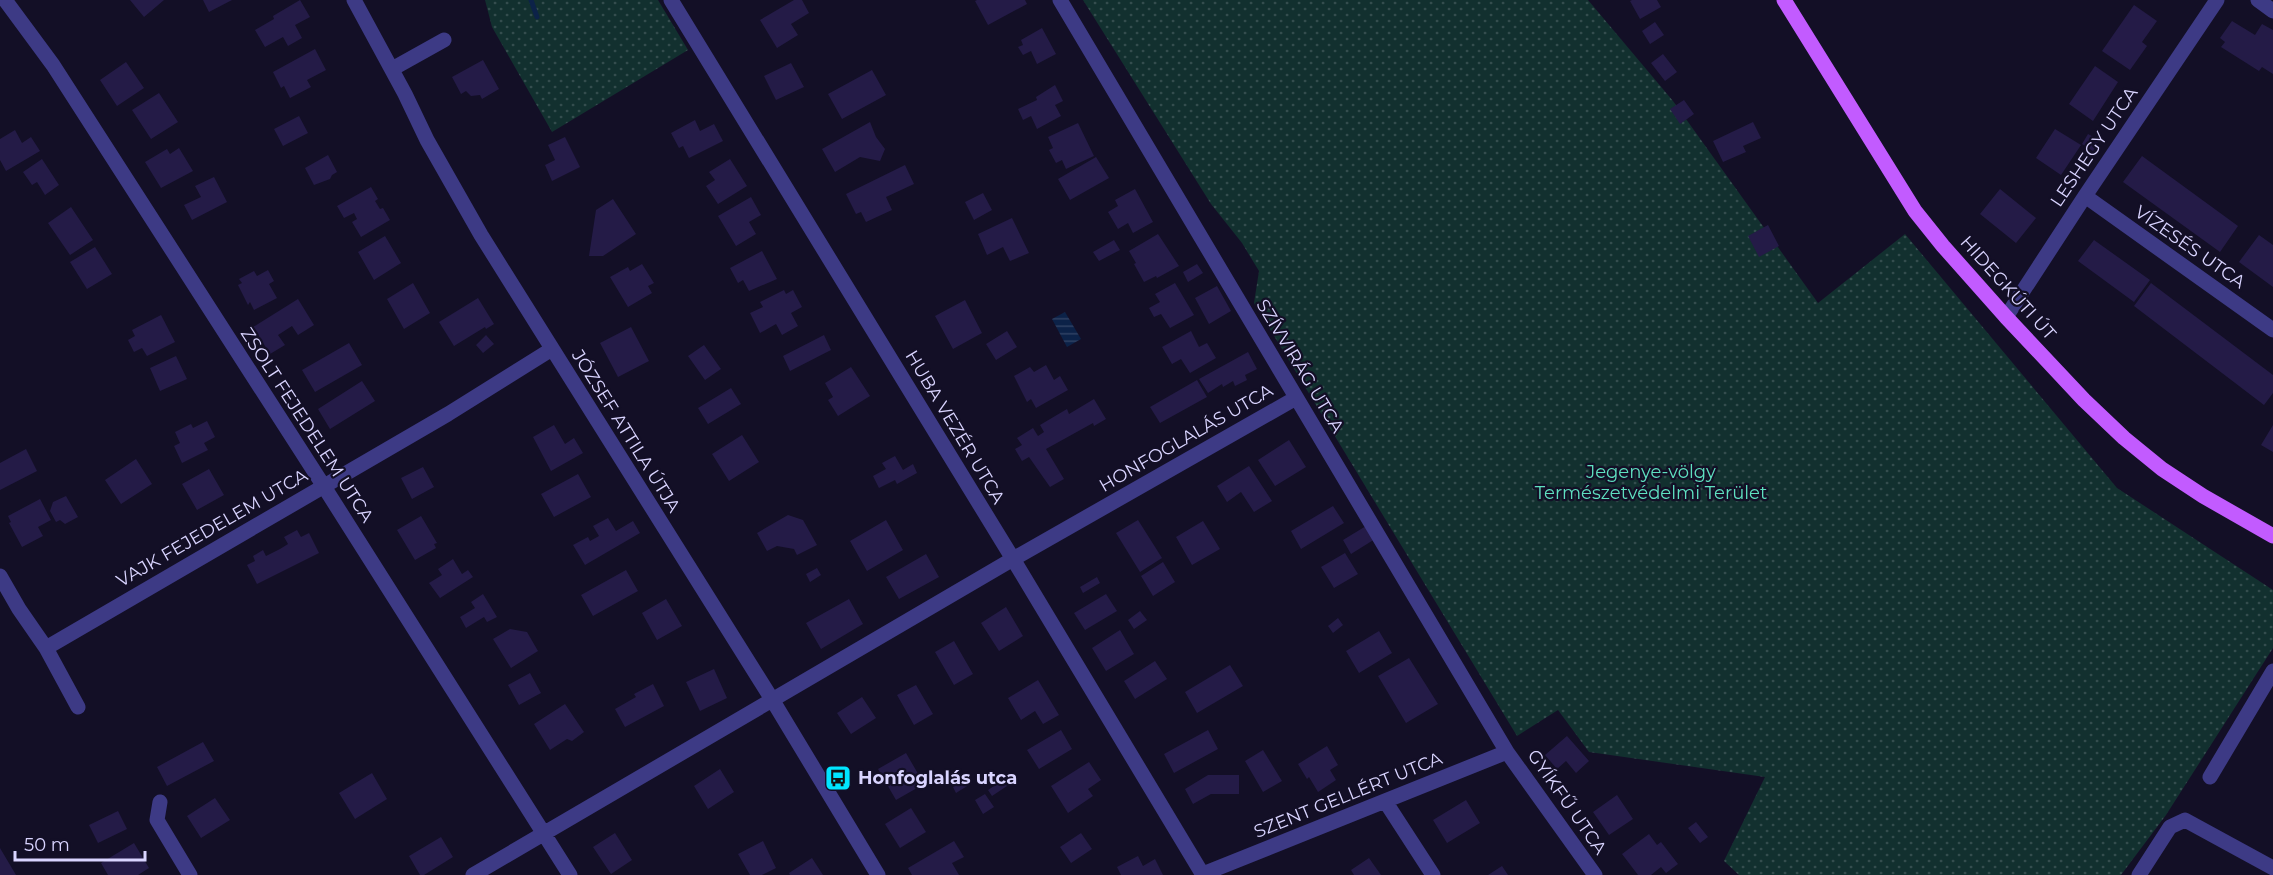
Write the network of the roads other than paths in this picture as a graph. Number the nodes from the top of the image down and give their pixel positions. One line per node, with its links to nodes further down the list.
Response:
1 (5, 0): 16 (street, ZSOLT FEJEDELEM UTCA)
2 (354, 0): 10 (street, JÓZSEF ATTILA ÚTJA)
3 (670, 0): 18 (street, HUBA VEZÉR UTCA)
4 (1060, 0): 15 (street, SZÍVVIRÁG UTCA)
5 (1784, 0): 12 (main road, HIDEGKÚTI ÚT)
6 (2217, 0): 11 (street, LESHEGY UTCA)
7 (2258, 0): 8 (street)
8 (2273, 11)
9 (444, 40): 10 (street)
10 (392, 69): 14 (street, JÓZSEF ATTILA ÚTJA)
11 (2085, 196): 12 (street, LESHEGY UTCA); 13 (street, VÍZESÉS UTCA)
12 (2006, 317): 17 (main road, HIDEGKÚTI ÚT)
13 (2273, 330)
14 (552, 349): 16 (street, VAJK FEJEDELEM UTCA); 22 (street, JÓZSEF ATTILA ÚTJA)
15 (1296, 398): 18 (street, HONFOGLALÁS UTCA); 24 (street, SZÍVVIRÁG UTCA)
16 (323, 485): 20 (street, VAJK FEJEDELEM UTCA); 28 (street, ZSOLT FEJEDELEM UTCA)
17 (2273, 536)
18 (1013, 559): 22 (street, HONFOGLALÁS UTCA); 34 (street, HUBA VEZÉR UTCA)
19 (0, 576): 20 (street)
20 (46, 648): 23 (street)
21 (2273, 670): 25 (street)
22 (773, 701): 28 (street, HONFOGLALÁS UTCA); 33 (street, JÓZSEF ATTILA ÚTJA)
23 (78, 707)
24 (1507, 752): 26 (street, SZENT GELLÉRT UTCA); 36 (street, GYÍKFŰ UTCA)
25 (2210, 777)
26 (1385, 801): 34 (street, SZENT GELLÉRT UTCA); 35 (street)
27 (160, 802): 30 (street)
28 (544, 834): 31 (street, HONFOGLALÁS UTCA); 32 (street, ZSOLT FEJEDELEM UTCA)
29 (2273, 868): 37 (street)
30 (190, 875)
31 (473, 875)
32 (570, 875)
33 (878, 875)
34 (1203, 875)
35 (1433, 875)
36 (1595, 875)
37 (2139, 875)

